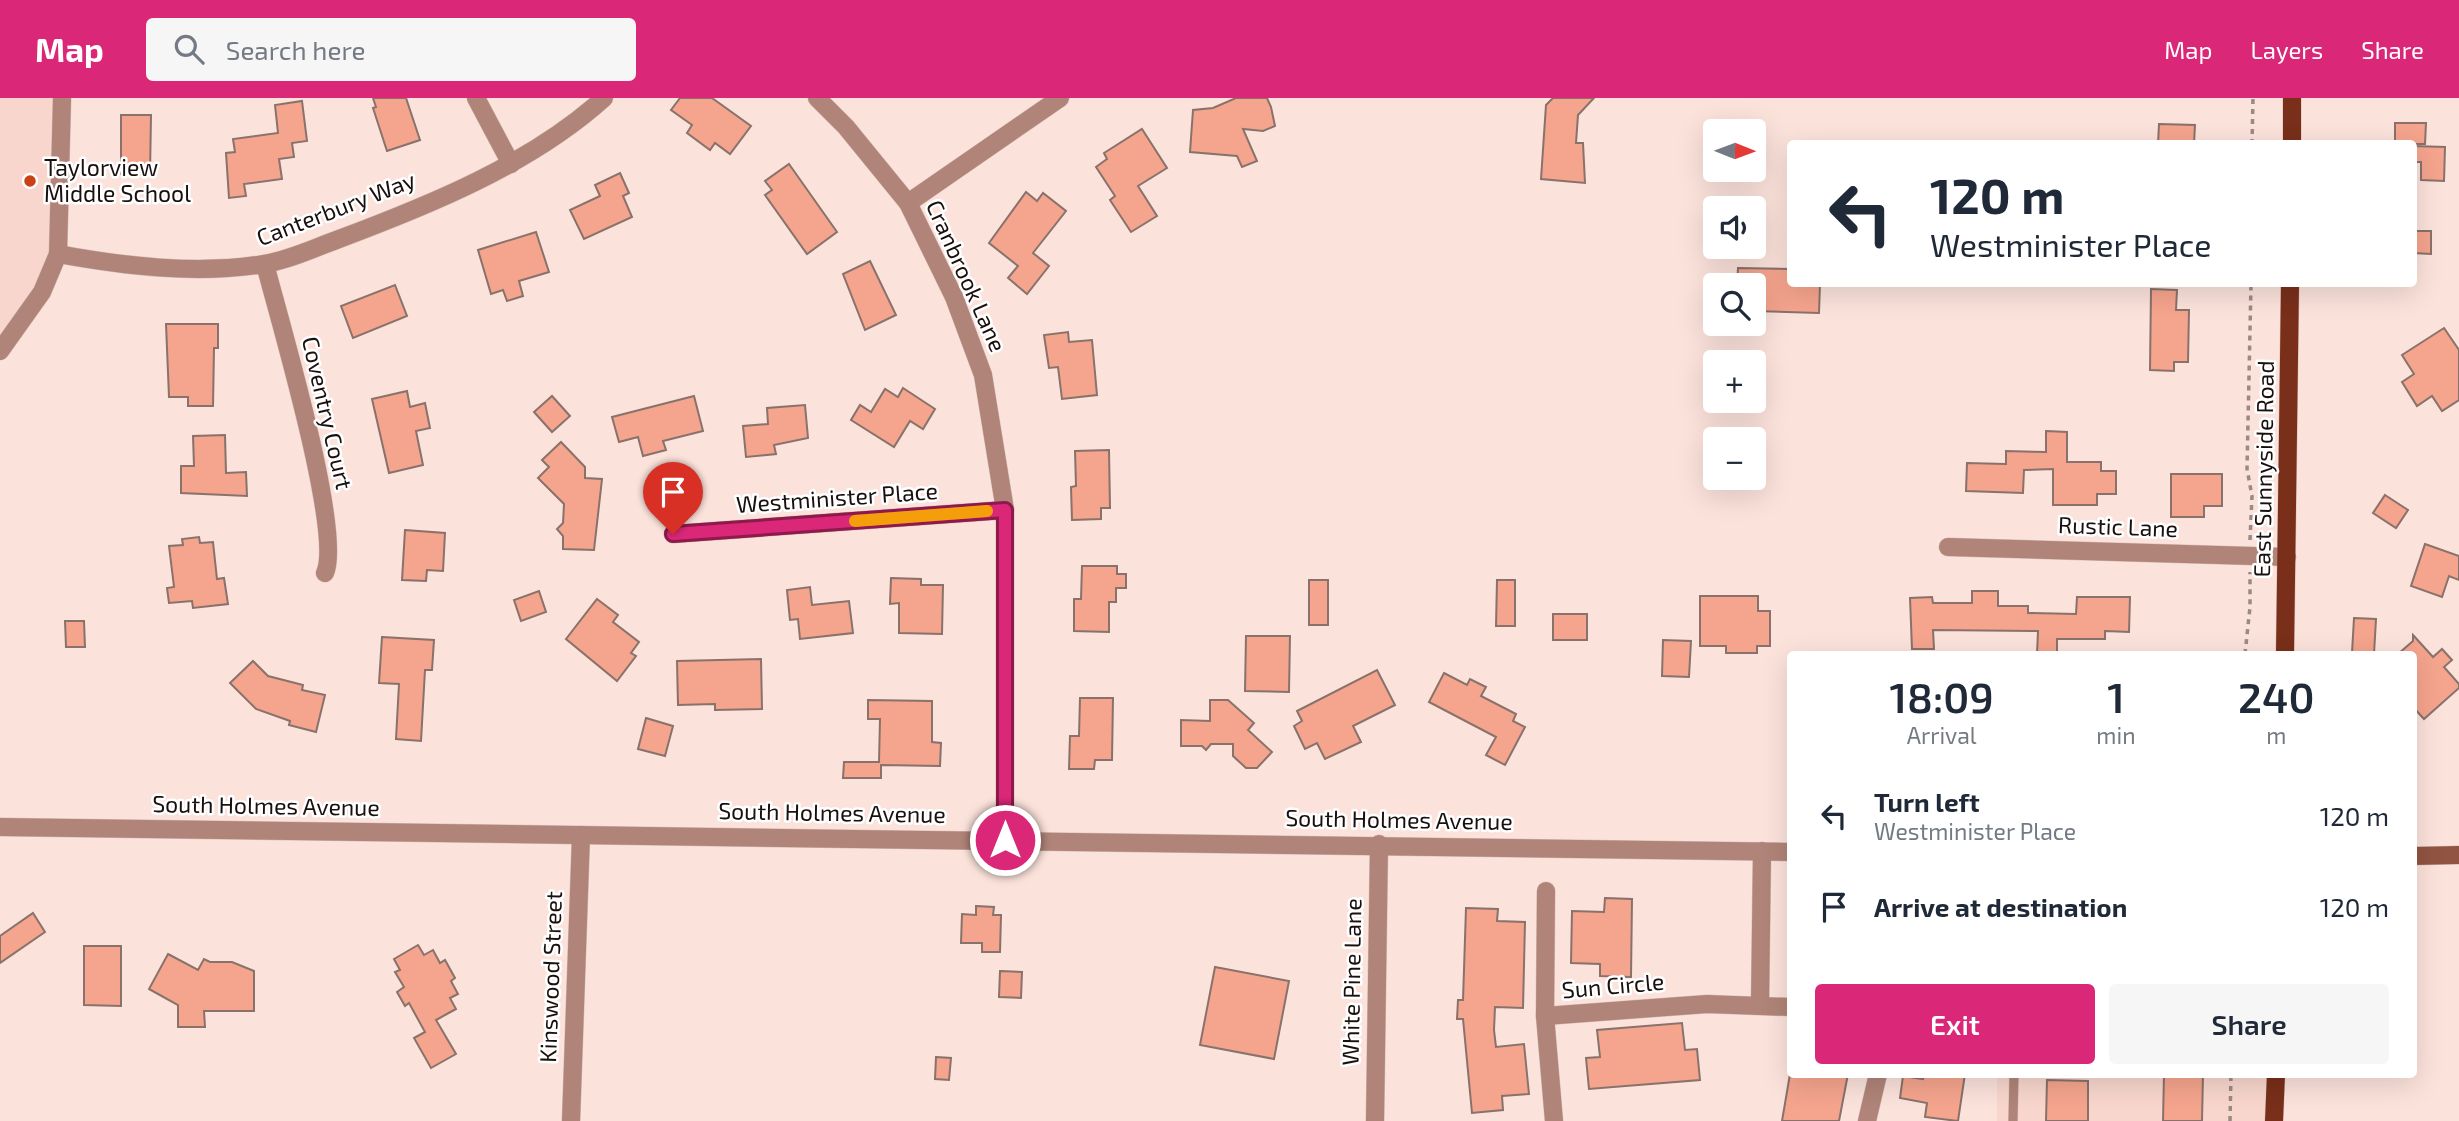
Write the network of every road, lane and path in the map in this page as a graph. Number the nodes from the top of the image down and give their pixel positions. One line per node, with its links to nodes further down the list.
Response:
1 (62, 98): 12 (street)
2 (476, 98): 10 (street)
3 (604, 98): 10 (street, Canterbury Way)
4 (817, 98): 11 (street, Cranbrook Lane)
5 (1060, 98): 11 (street)
6 (2253, 98): 8 (path)
7 (2292, 98): 9 (main road)
8 (2252, 140)
9 (2292, 140)
10 (511, 164): 13 (street, Canterbury Way)
11 (908, 203): 17 (street, Cranbrook Lane)
12 (58, 254): 13 (street, Canterbury Way); 16 (street)
13 (265, 264): 22 (street, Coventry Court)
14 (2251, 287): 18 (path)
15 (2290, 287): 21 (main road, East Sunnyside Road)
16 (0, 351)
17 (1005, 510): 19 (street, Westminister Place); 28 (street, Cranbrook Lane)
18 (2250, 533)
19 (673, 534)
20 (1948, 547): 21 (street, Rustic Lane)
21 (2287, 557): 25 (main road, East Sunnyside Road)
22 (325, 573)
23 (2250, 579): 24 (path)
24 (2245, 651)
25 (2285, 651)
26 (0, 827): 27 (street, South Holmes Avenue)
27 (581, 835): 28 (street, South Holmes Avenue); 42 (street, Kinswood Street)
28 (1005, 840): 29 (street, South Holmes Avenue)
29 (1379, 844): 30 (street, South Holmes Avenue); 43 (street, White Pine Lane)
30 (1762, 851): 31 (street, South Holmes Avenue); 35 (street)
31 (1787, 852)
32 (2459, 855): 33 (main road)
33 (2417, 856)
34 (1546, 891): 37 (street)
35 (1760, 1004): 36 (street, Sun Circle); 37 (street, Sun Circle)
36 (1787, 1007)
37 (1545, 1016): 44 (street, Sun Circle)
38 (1877, 1078): 45 (street)
39 (2014, 1078): 46 (lane)
40 (2231, 1078): 47 (path)
41 (2276, 1078): 48 (main road)
42 (571, 1121)
43 (1375, 1121)
44 (1554, 1121)
45 (1867, 1121)
46 (2013, 1121)
47 (2230, 1121)
48 (2274, 1121)

